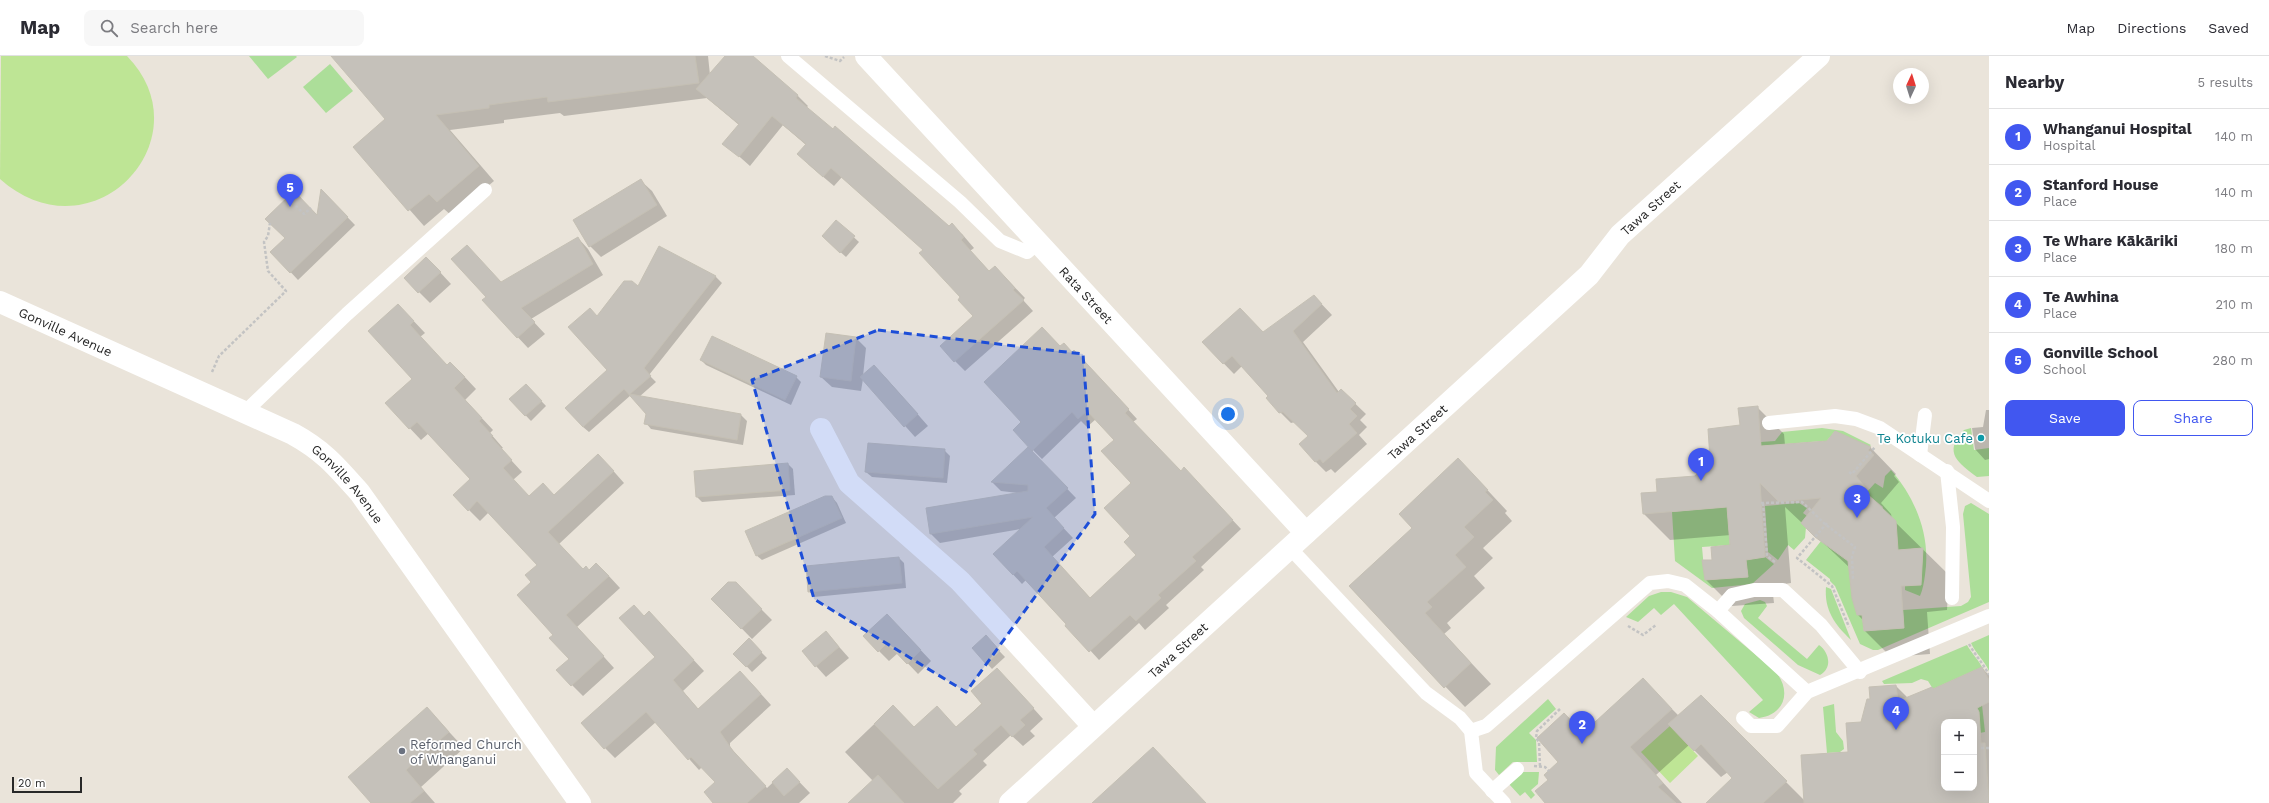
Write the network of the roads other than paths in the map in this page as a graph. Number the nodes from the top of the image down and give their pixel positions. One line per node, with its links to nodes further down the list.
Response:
1 (788, 56): 5 (lane)
2 (866, 56): 5 (street, Rata Street)
3 (1819, 56): 14 (street, Tawa Street)
4 (485, 190): 7 (lane)
5 (1038, 243): 14 (street, Rata Street)
6 (0, 302): 7 (street, Gonville Avenue)
7 (245, 412): 25 (street, Gonville Avenue)
8 (1925, 415): 11 (lane)
9 (1769, 423): 11 (lane)
10 (821, 429): 21 (street)
11 (1920, 455): 12 (lane)
12 (1947, 471): 13 (lane); 15 (lane)
13 (1989, 500)
14 (1298, 541): 21 (street, Tawa Street); 22 (lane)
15 (1952, 598)
16 (1718, 611): 18 (lane); 19 (lane); 22 (lane)
17 (1989, 616): 18 (lane)
18 (1860, 672): 19 (lane)
19 (1807, 692): 20 (lane)
20 (1743, 718)
21 (1093, 726): 26 (street, Tawa Street)
22 (1471, 731): 24 (lane)
23 (1517, 769): 24 (lane)
24 (1492, 791): 27 (lane)
25 (580, 803)
26 (1010, 803)
27 (1504, 803)

